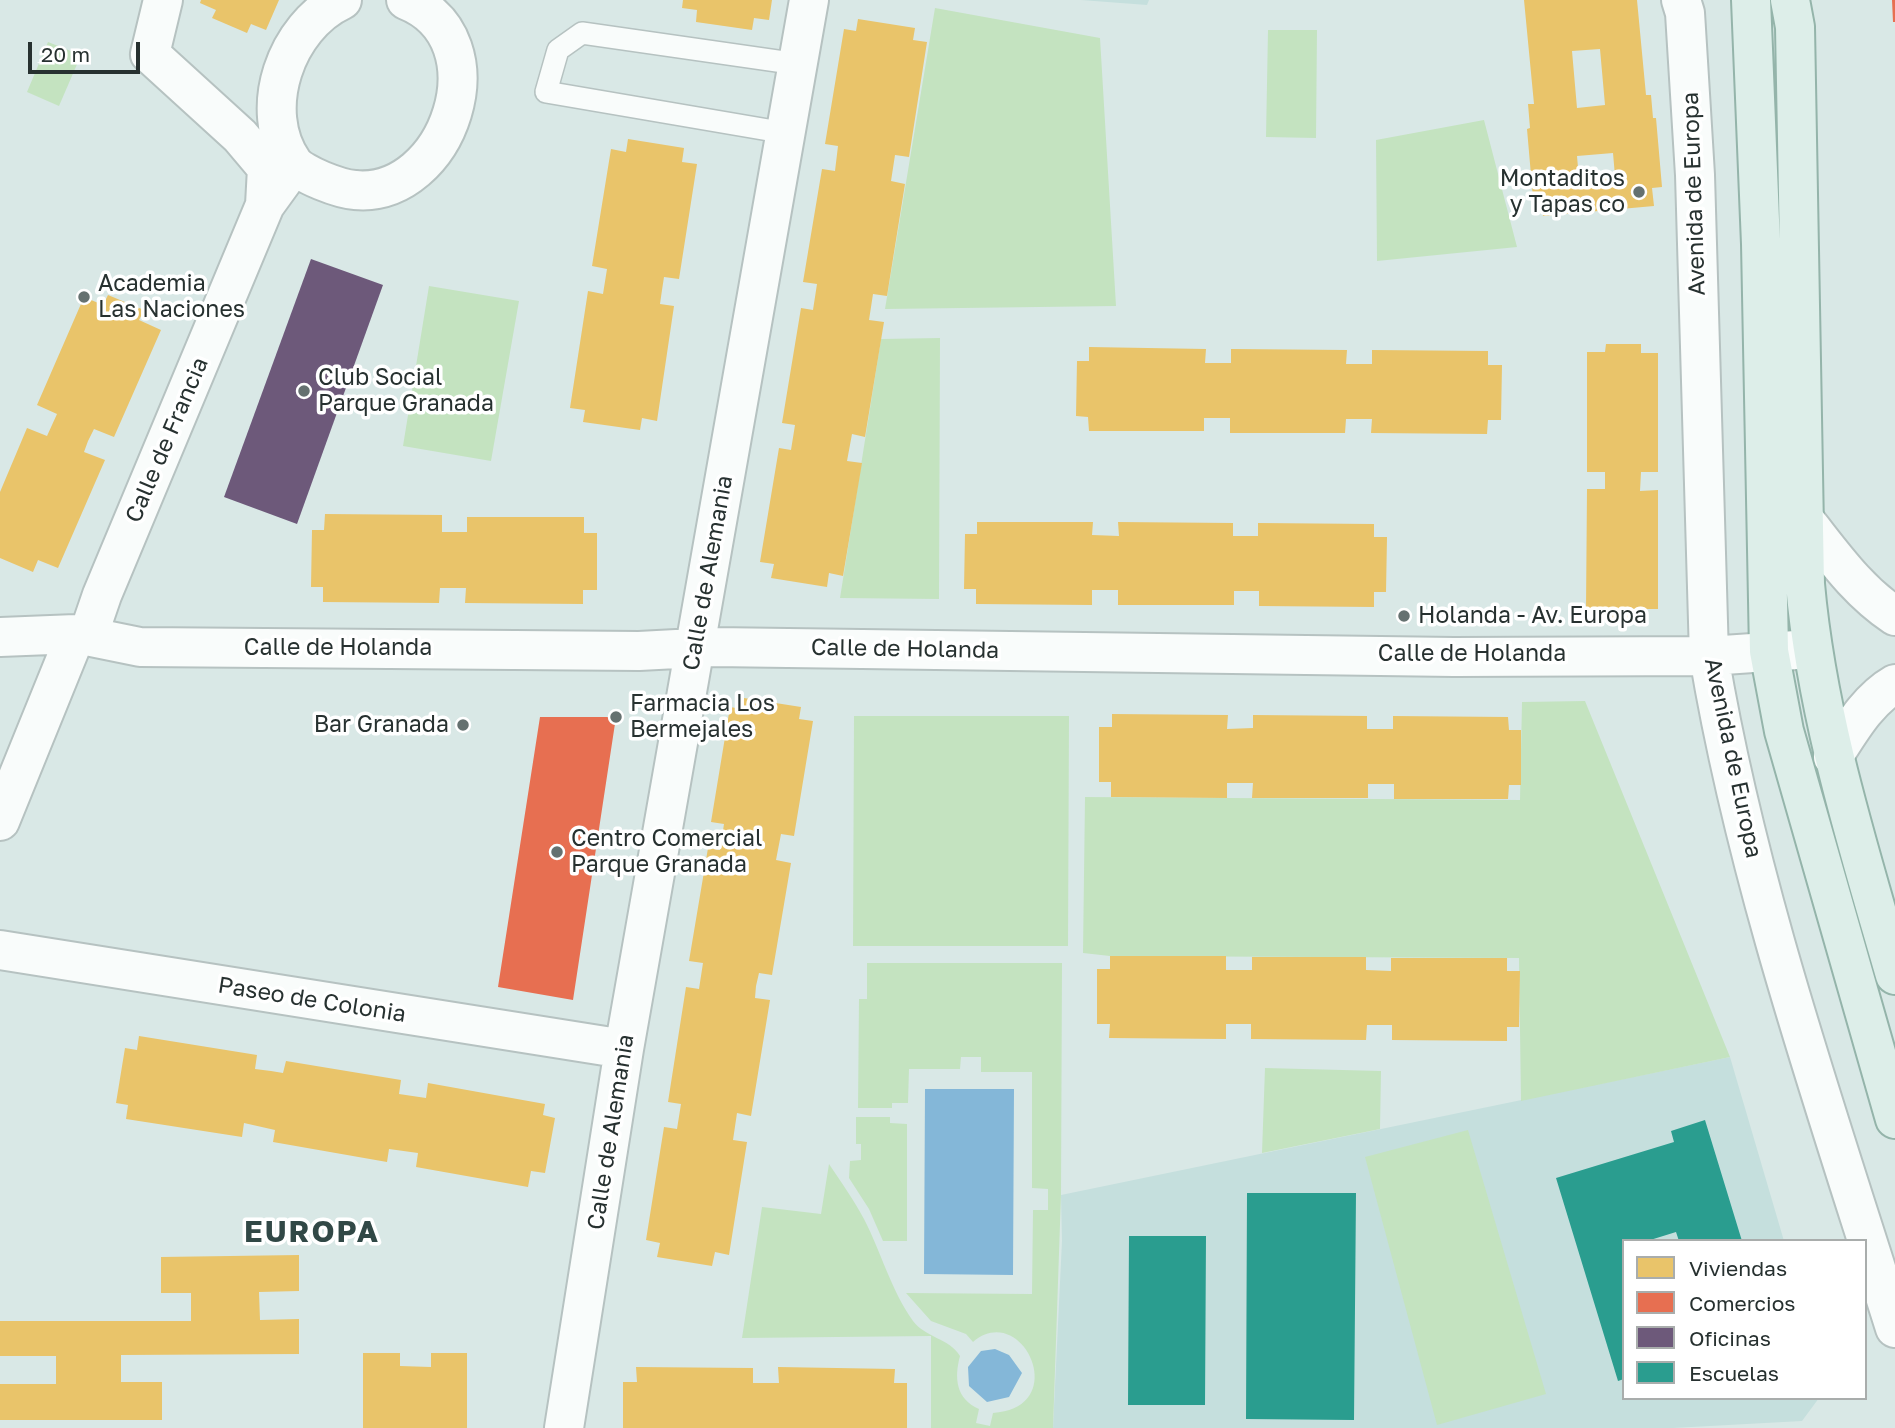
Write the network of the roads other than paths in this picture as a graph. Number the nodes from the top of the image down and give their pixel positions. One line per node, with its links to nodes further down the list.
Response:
1 (163, 0): 11 (street, Calle de Francia)
2 (342, 0): 10 (street)
3 (406, 0): 10 (street)
4 (809, 0): 8 (street, Calle de Alemania)
5 (1681, 0): 19 (street, Avenida de Europa)
6 (1751, 0): 18 (main road)
7 (1790, 0): 12 (main road)
8 (798, 64): 9 (street, Calle de Alemania); 9 (lane)
9 (786, 133): 16 (street, Calle de Alemania)
10 (294, 165): 11 (street, Calle de Francia)
11 (265, 205): 14 (street, Calle de Francia)
12 (1803, 518): 13 (street); 17 (main road)
13 (1895, 615)
14 (82, 635): 15 (street, Calle de Holanda); 16 (street, Calle de Holanda); 22 (street)
15 (0, 637)
16 (695, 648): 19 (street, Calle de Holanda); 25 (street, Calle de Alemania)
17 (1811, 649): 18 (street, Calle de Holanda); 21 (main road)
18 (1769, 651): 19 (street, Calle de Holanda); 26 (main road)
19 (1709, 656): 27 (street, Avenida de Europa)
20 (1895, 684): 21 (street)
21 (1833, 757): 24 (main road)
22 (0, 821)
23 (0, 950): 25 (street, Paseo de Colonia)
24 (1895, 975)
25 (624, 1049): 28 (street, Calle de Alemania)
26 (1895, 1119)
27 (1895, 1328)
28 (564, 1428)

